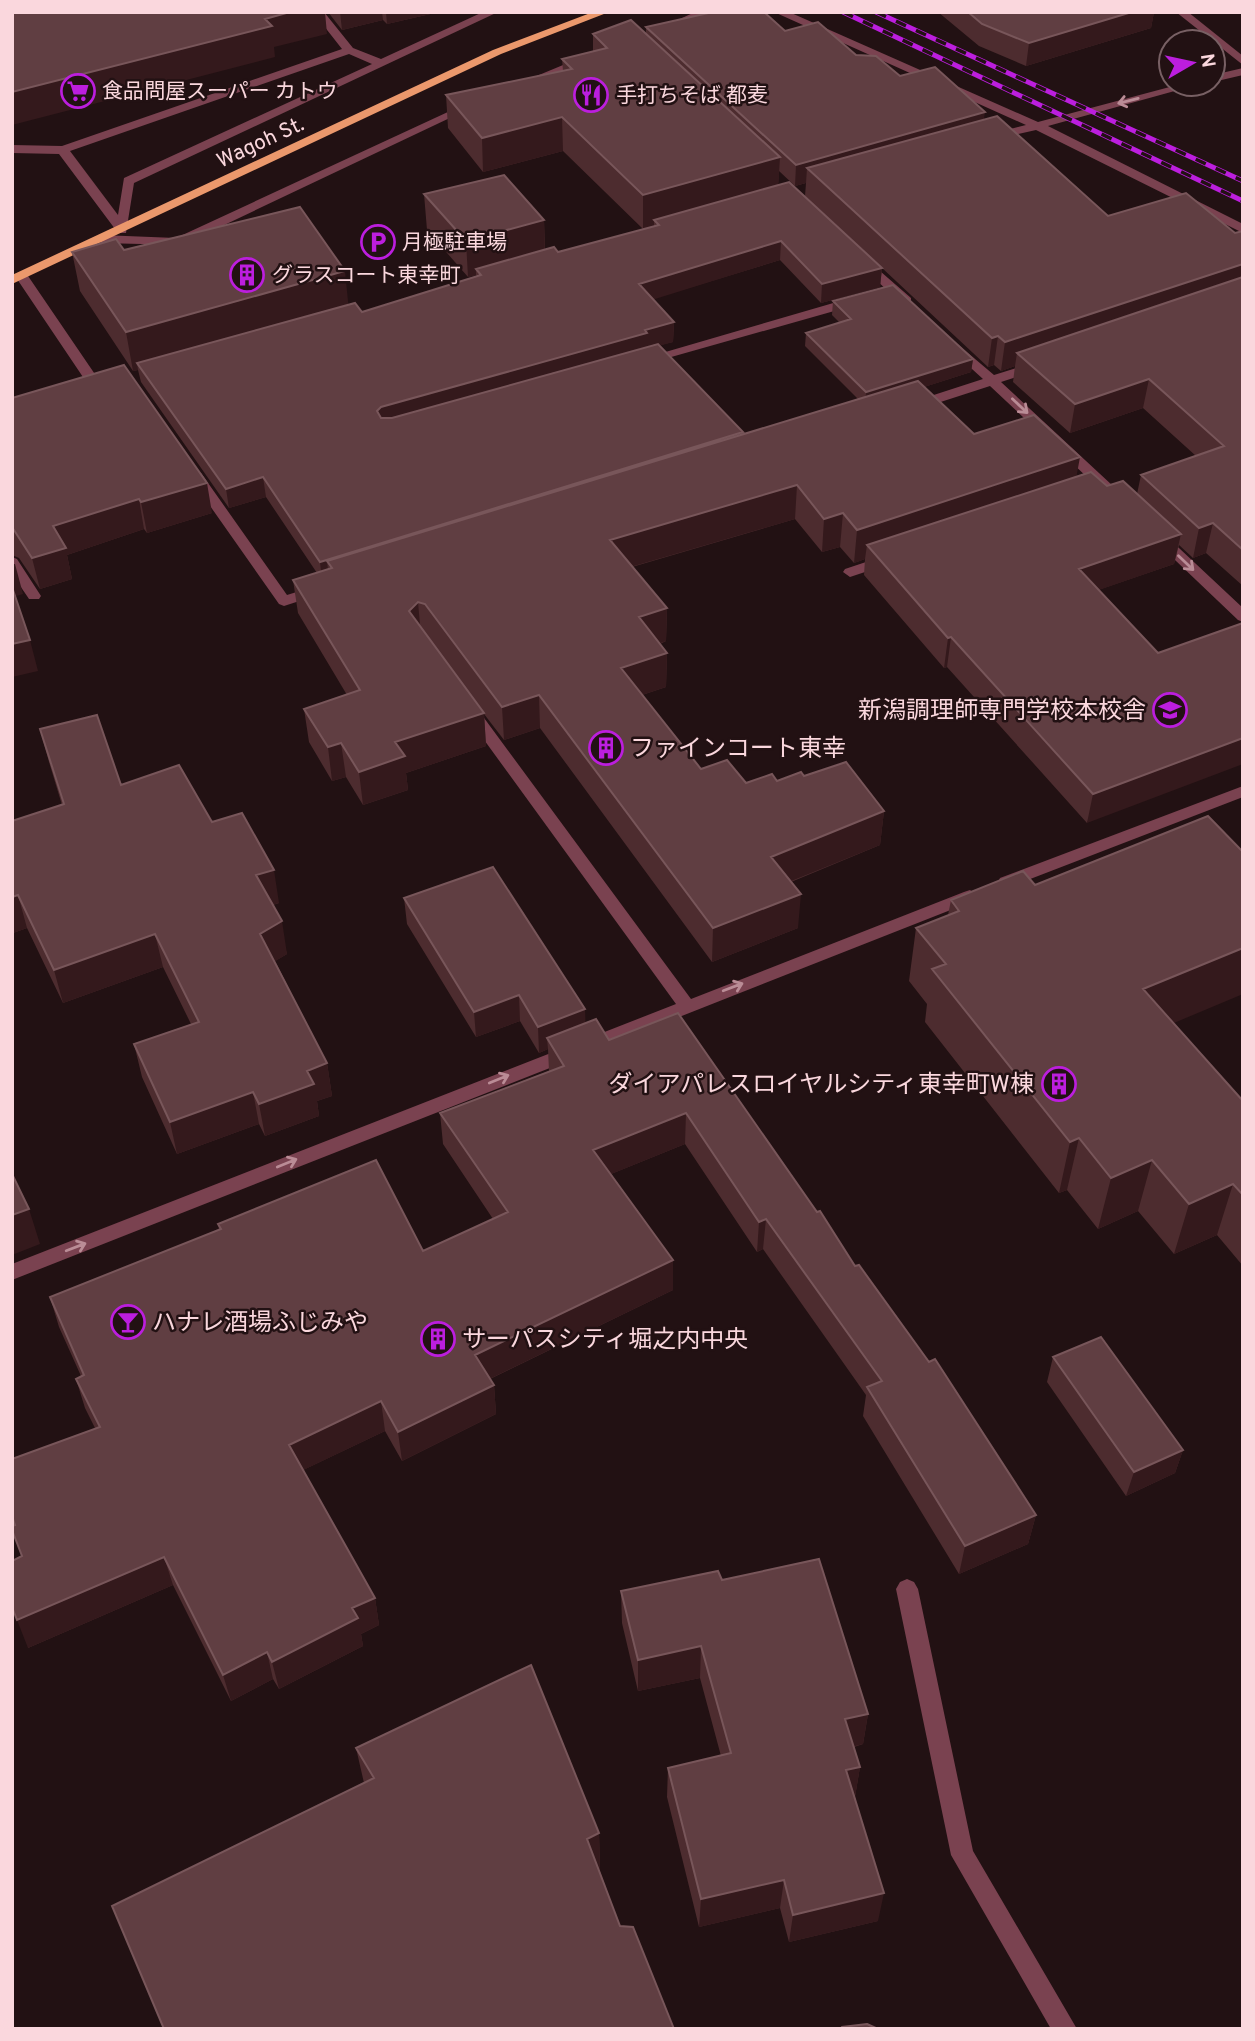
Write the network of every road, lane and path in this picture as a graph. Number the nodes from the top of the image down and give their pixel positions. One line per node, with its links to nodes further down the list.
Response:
1 (318, 12): 8 (street)
2 (493, 12): 11 (street)
3 (604, 12): 19 (main road, Wagoh St.)
4 (705, 12): 7 (street)
5 (779, 12): 15 (street)
6 (1181, 12): 10 (street)
7 (668, 27)
8 (349, 50): 11 (street); 18 (street)
9 (592, 57): 12 (street)
10 (1243, 62)
11 (380, 64): 19 (street)
12 (516, 86)
13 (1157, 94): 15 (street, one-way to 15)
14 (479, 102): 21 (street)
15 (1036, 125): 16 (street); 20 (street)
16 (982, 140)
17 (12, 149): 18 (street)
18 (63, 149): 19 (street)
19 (122, 229): 21 (main road, Wagoh St.)
20 (1243, 229)
21 (101, 239): 23 (main road, Wagoh St.)
22 (854, 252): 24 (street)
23 (16, 278): 30 (street)
24 (881, 293): 25 (street); 28 (street)
25 (914, 308)
26 (944, 335): 29 (street)
27 (1046, 363): 29 (street)
28 (628, 365)
29 (994, 381): 31 (street); 33 (street, one-way to 33)
30 (97, 389)
31 (902, 410)
32 (190, 468): 38 (street)
33 (1106, 492)
34 (1146, 524): 40 (street, one-way to 40)
35 (902, 555): 37 (street)
36 (12, 562): 39 (street)
37 (850, 572)
38 (336, 585)
39 (34, 596)
40 (1243, 617)
41 (462, 698): 43 (street)
42 (1243, 791): 43 (street, one-way to 42)
43 (686, 1005): 44 (street, one-way to 43)
44 (12, 1272)
45 (906, 1589): 46 (street)
46 (1065, 2029)

